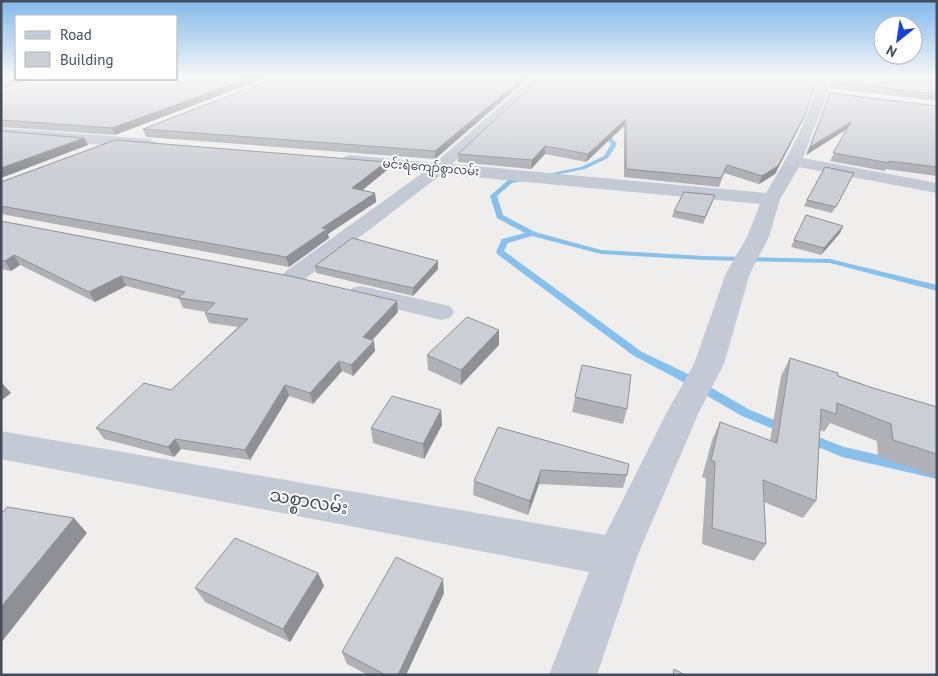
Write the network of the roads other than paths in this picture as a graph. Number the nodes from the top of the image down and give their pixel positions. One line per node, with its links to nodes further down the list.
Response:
1 (503, 110): 10 (street)
2 (819, 110): 9 (street)
3 (142, 131): 5 (street)
4 (1, 132): 5 (street)
5 (115, 141): 6 (street); 7 (street)
6 (164, 145)
7 (89, 152)
8 (332, 158): 10 (street, မင်းရဲကျော်စွာလမ်း)
9 (794, 161): 11 (street); 12 (street)
10 (440, 167): 12 (street, မင်းရဲကျော်စွာလမ်း); 13 (street)
11 (937, 188)
12 (771, 199): 15 (street)
13 (441, 312)
14 (1, 445): 15 (street, သစ္စာလမ်း)
15 (616, 557): 16 (street)
16 (573, 675)

